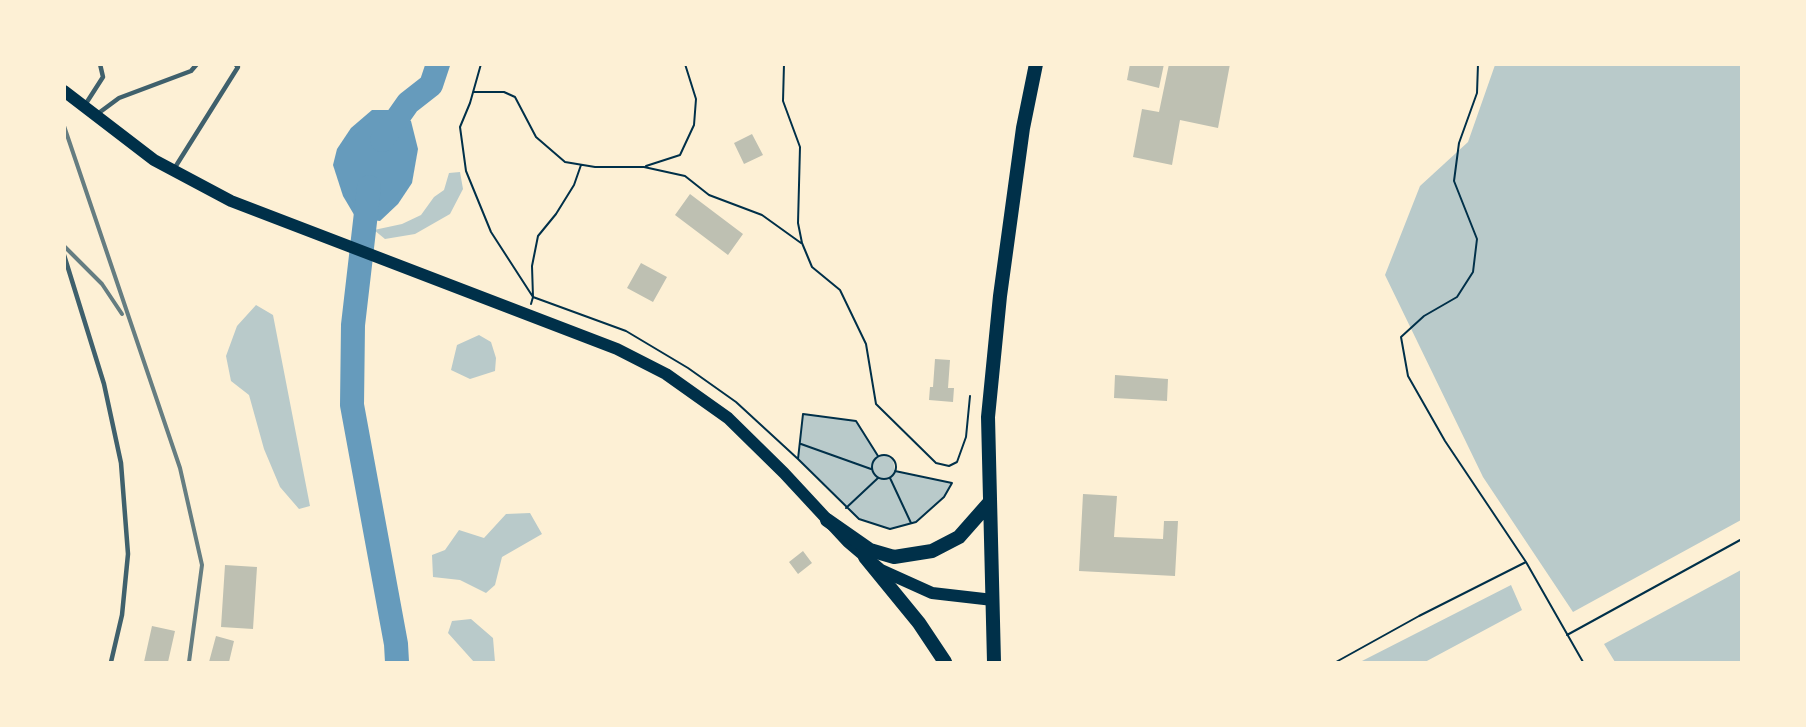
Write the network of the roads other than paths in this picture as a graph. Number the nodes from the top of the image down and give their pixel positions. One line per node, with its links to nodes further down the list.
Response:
1 (100, 64): 6 (lane)
2 (197, 64): 7 (lane)
3 (235, 64): 8 (lane)
4 (1036, 64): 10 (highway)
5 (64, 91): 6 (main road)
6 (83, 107): 7 (main road)
7 (95, 116): 8 (main road)
8 (173, 171): 11 (main road)
9 (64, 255): 14 (lane)
10 (989, 503): 11 (highway); 13 (highway)
11 (827, 520): 12 (main road)
12 (865, 557): 13 (main road); 15 (highway)
13 (993, 600): 16 (highway)
14 (111, 663)
15 (945, 663)
16 (994, 663)

